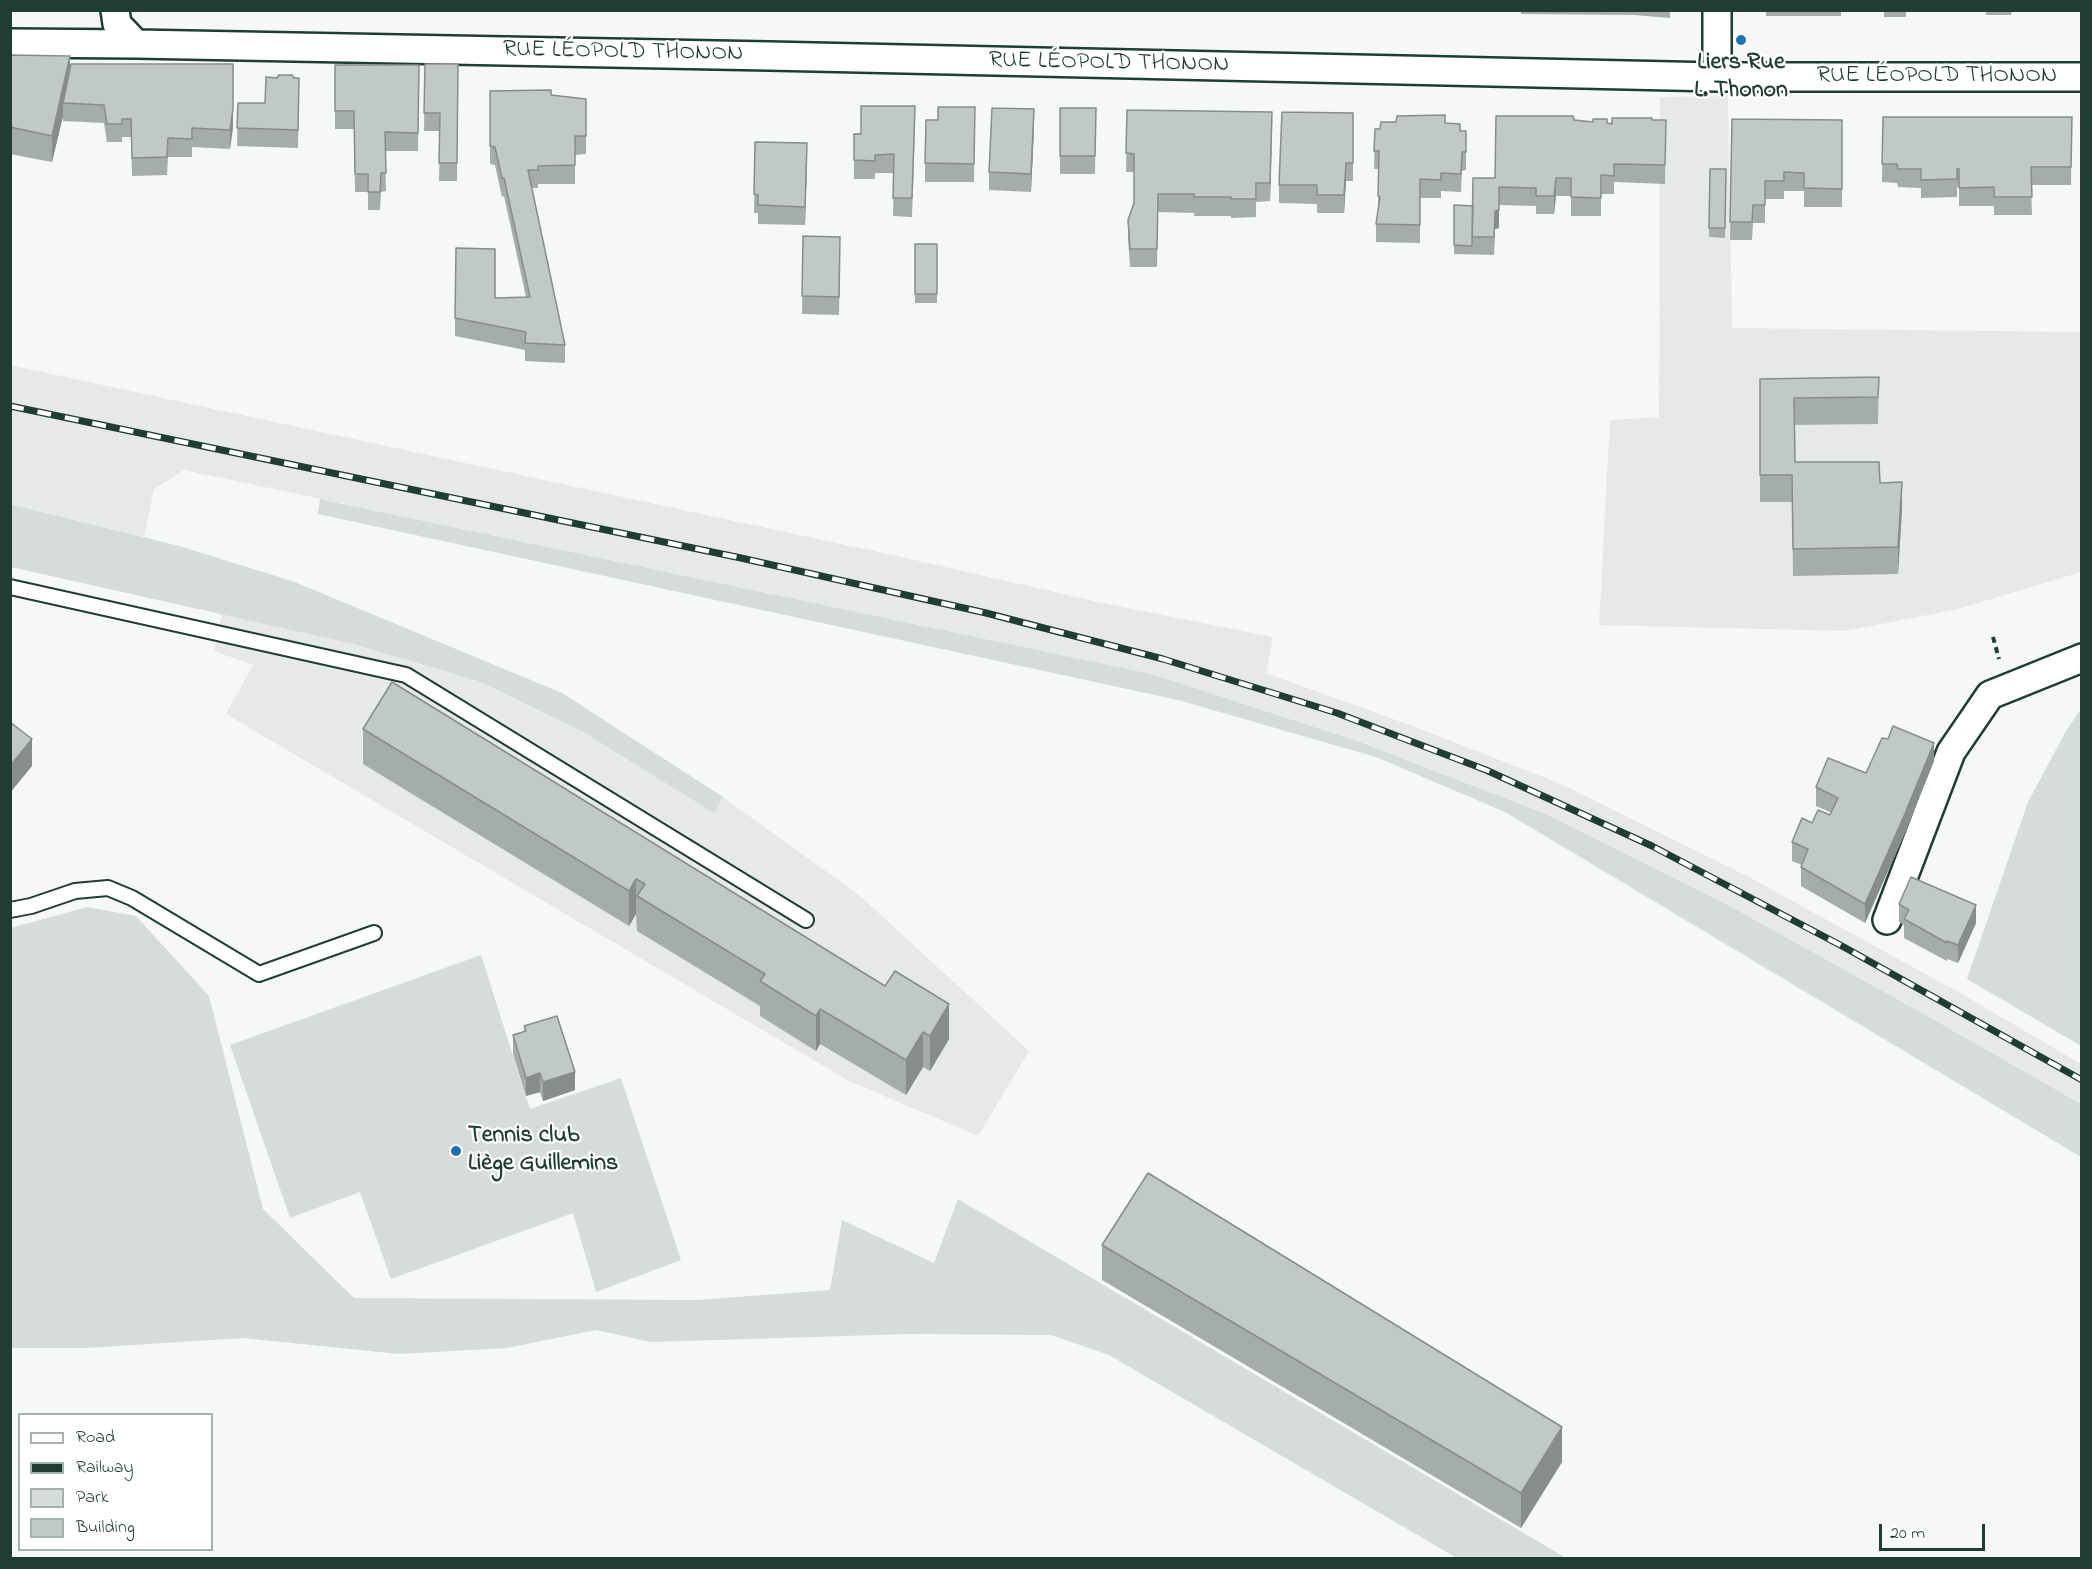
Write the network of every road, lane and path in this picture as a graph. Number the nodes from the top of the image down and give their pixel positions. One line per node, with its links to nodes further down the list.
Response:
1 (115, 10): 4 (street)
2 (1717, 10): 5 (street)
3 (10, 43): 4 (street, RUE LÉOPOLD THONON)
4 (136, 44): 5 (street, RUE LÉOPOLD THONON)
5 (1718, 77): 6 (street, RUE LÉOPOLD THONON)
6 (2082, 77)
7 (10, 587): 10 (lane)
8 (2082, 658): 11 (street)
9 (10, 910): 12 (lane)
10 (806, 920)
11 (1887, 920)
12 (374, 933)

